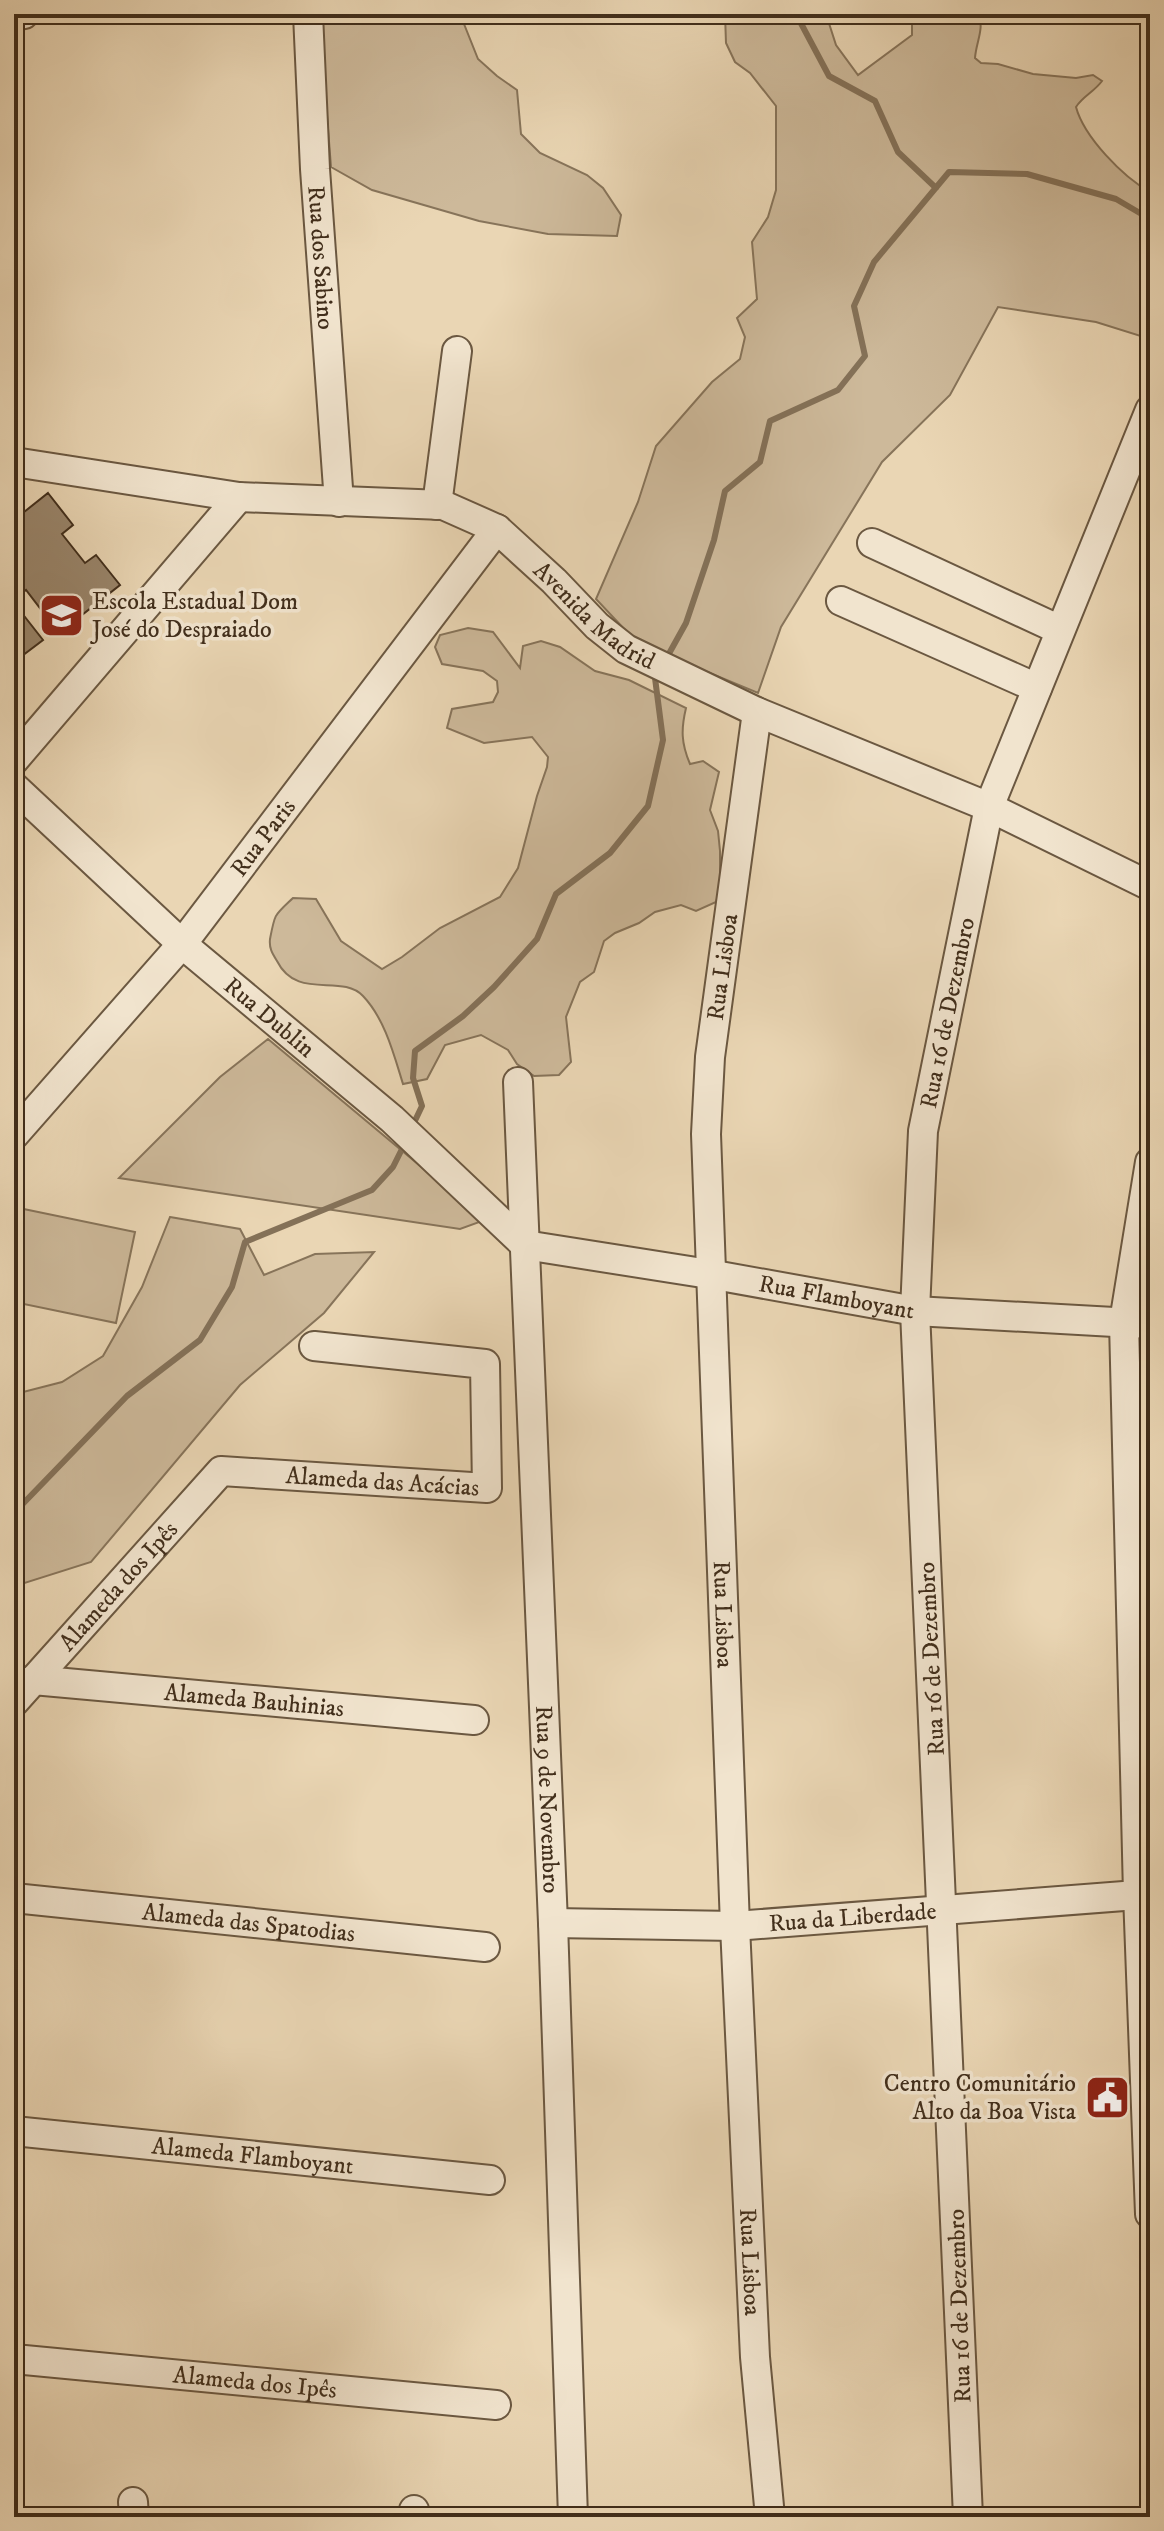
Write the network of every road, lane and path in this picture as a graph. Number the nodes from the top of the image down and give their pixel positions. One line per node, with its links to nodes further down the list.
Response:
1 (24, 14): 3 (street)
2 (308, 14): 8 (street, Rua dos Sabino)
3 (14, 16)
4 (457, 351): 9 (street)
5 (1150, 410): 13 (street, Rua 16 de Dezembro)
6 (14, 462): 7 (street, Avenida Madrid)
7 (239, 497): 8 (street, Avenida Madrid); 16 (street)
8 (339, 502): 9 (street, Avenida Madrid)
9 (437, 505): 10 (street, Avenida Madrid)
10 (497, 529): 15 (street, Avenida Madrid); 20 (street, Rua Paris)
11 (872, 543): 13 (street)
12 (841, 601): 14 (street)
13 (1060, 630): 14 (street, Rua 16 de Dezembro)
14 (1037, 688): 18 (street, Rua 16 de Dezembro)
15 (757, 712): 18 (street, Avenida Madrid); 26 (street, Rua Lisboa)
16 (14, 760)
17 (14, 787): 20 (street, Rua Dublin)
18 (989, 807): 19 (street, Avenida Madrid); 27 (street, Rua 16 de Dezembro)
19 (1150, 886)
20 (182, 944): 22 (street, Rua Paris); 25 (street, Rua Dublin)
21 (518, 1082): 25 (street, Rua 9 de Novembro)
22 (14, 1135)
23 (1150, 1162): 24 (street)
24 (1148, 1190): 28 (street)
25 (525, 1245): 26 (street, Rua Flamboyant); 37 (street, Rua 9 de Novembro)
26 (709, 1274): 27 (street, Rua Flamboyant); 38 (street, Rua Lisboa)
27 (915, 1311): 28 (street, Rua Flamboyant); 36 (street, Rua 16 de Dezembro)
28 (1137, 1323): 34 (street)
29 (314, 1346): 30 (street, Alameda das Acácias)
30 (221, 1471): 31 (street, Alameda dos Ipês)
31 (33, 1680): 32 (street, Alameda dos Ipês); 33 (street, Alameda Bauhinias)
32 (14, 1702)
33 (474, 1720)
34 (1144, 1894): 36 (street, Rua da Liberdade); 42 (street)
35 (14, 1898): 39 (street, Alameda das Spatodias)
36 (942, 1910): 38 (street, Rua da Liberdade); 47 (street, Rua 16 de Dezembro)
37 (553, 1923): 38 (street, Rua da Liberdade); 45 (street, Rua 9 de Novembro)
38 (735, 1926): 46 (street, Rua Lisboa)
39 (485, 1947)
40 (14, 2131): 41 (street, Alameda Flamboyant)
41 (490, 2180)
42 (1150, 2214)
43 (14, 2359): 44 (street, Alameda dos Ipês)
44 (496, 2405)
45 (573, 2517)
46 (770, 2517)
47 (968, 2517)

